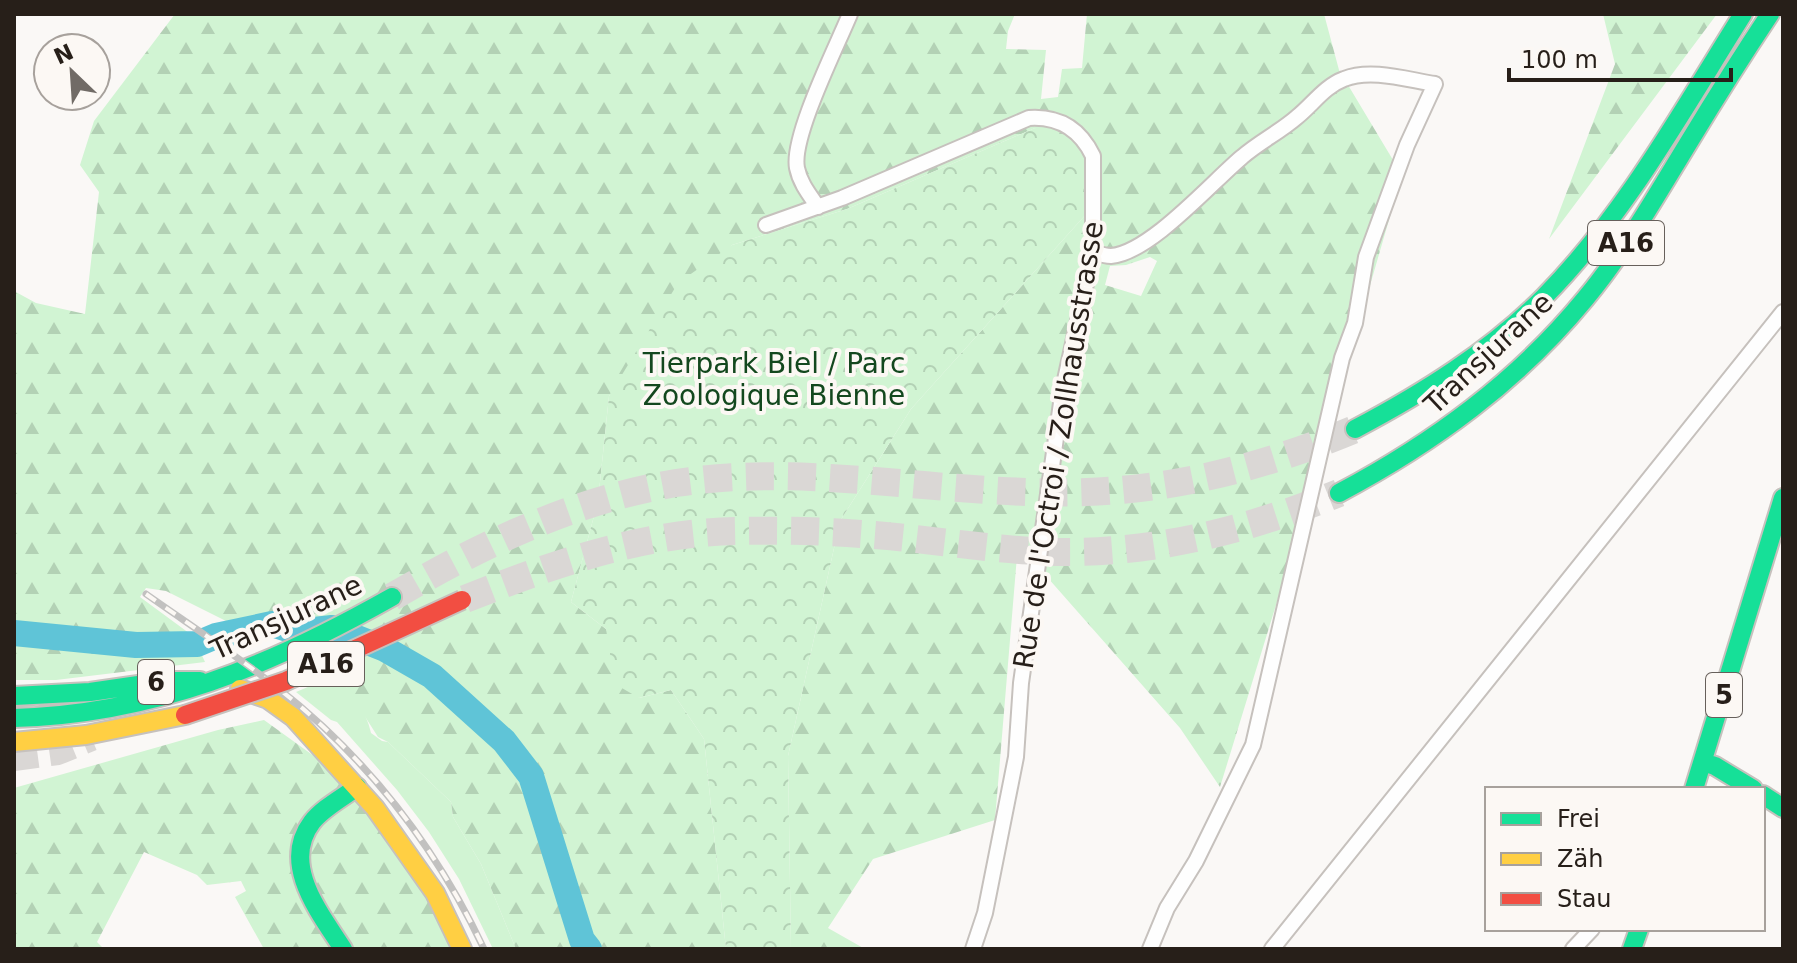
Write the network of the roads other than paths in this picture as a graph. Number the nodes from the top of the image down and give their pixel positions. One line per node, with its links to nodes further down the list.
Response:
1 (850, 14): 4 (street)
2 (1743, 14): 8 (main road, Transjurane / A16)
3 (1770, 14): 9 (main road, Transjurane / A16)
4 (818, 207): 5 (street, Rue de l'Octroi / Zollhausstrasse); 6 (street, Rue de l'Octroi / Zollhausstrasse)
5 (766, 225)
6 (1093, 252): 27 (street, Rue de l'Octroi / Zollhausstrasse); 28 (street)
7 (1783, 312): 29 (street)
8 (1355, 429)
9 (1339, 493)
10 (1783, 498): 18 (main road, 5)
11 (390, 599): 15 (main road, Transjurane / A16)
12 (464, 600): 17 (main road, Transjurane / A16, bridge)
13 (14, 696): 16 (main road, 6)
14 (254, 707): 16 (main road, 6)
15 (14, 718)
16 (309, 737): 19 (main road, 6)
17 (14, 742)
18 (1703, 762): 20 (main road, 5); 21 (main road)
19 (357, 787): 25 (main road); 26 (main road, 6)
20 (1695, 787)
21 (1750, 787)
22 (1765, 796): 23 (main road)
23 (1783, 808)
24 (1590, 931): 30 (street)
25 (343, 949)
26 (462, 949)
27 (973, 949)
28 (1150, 949)
29 (1272, 949)
30 (1573, 949)

